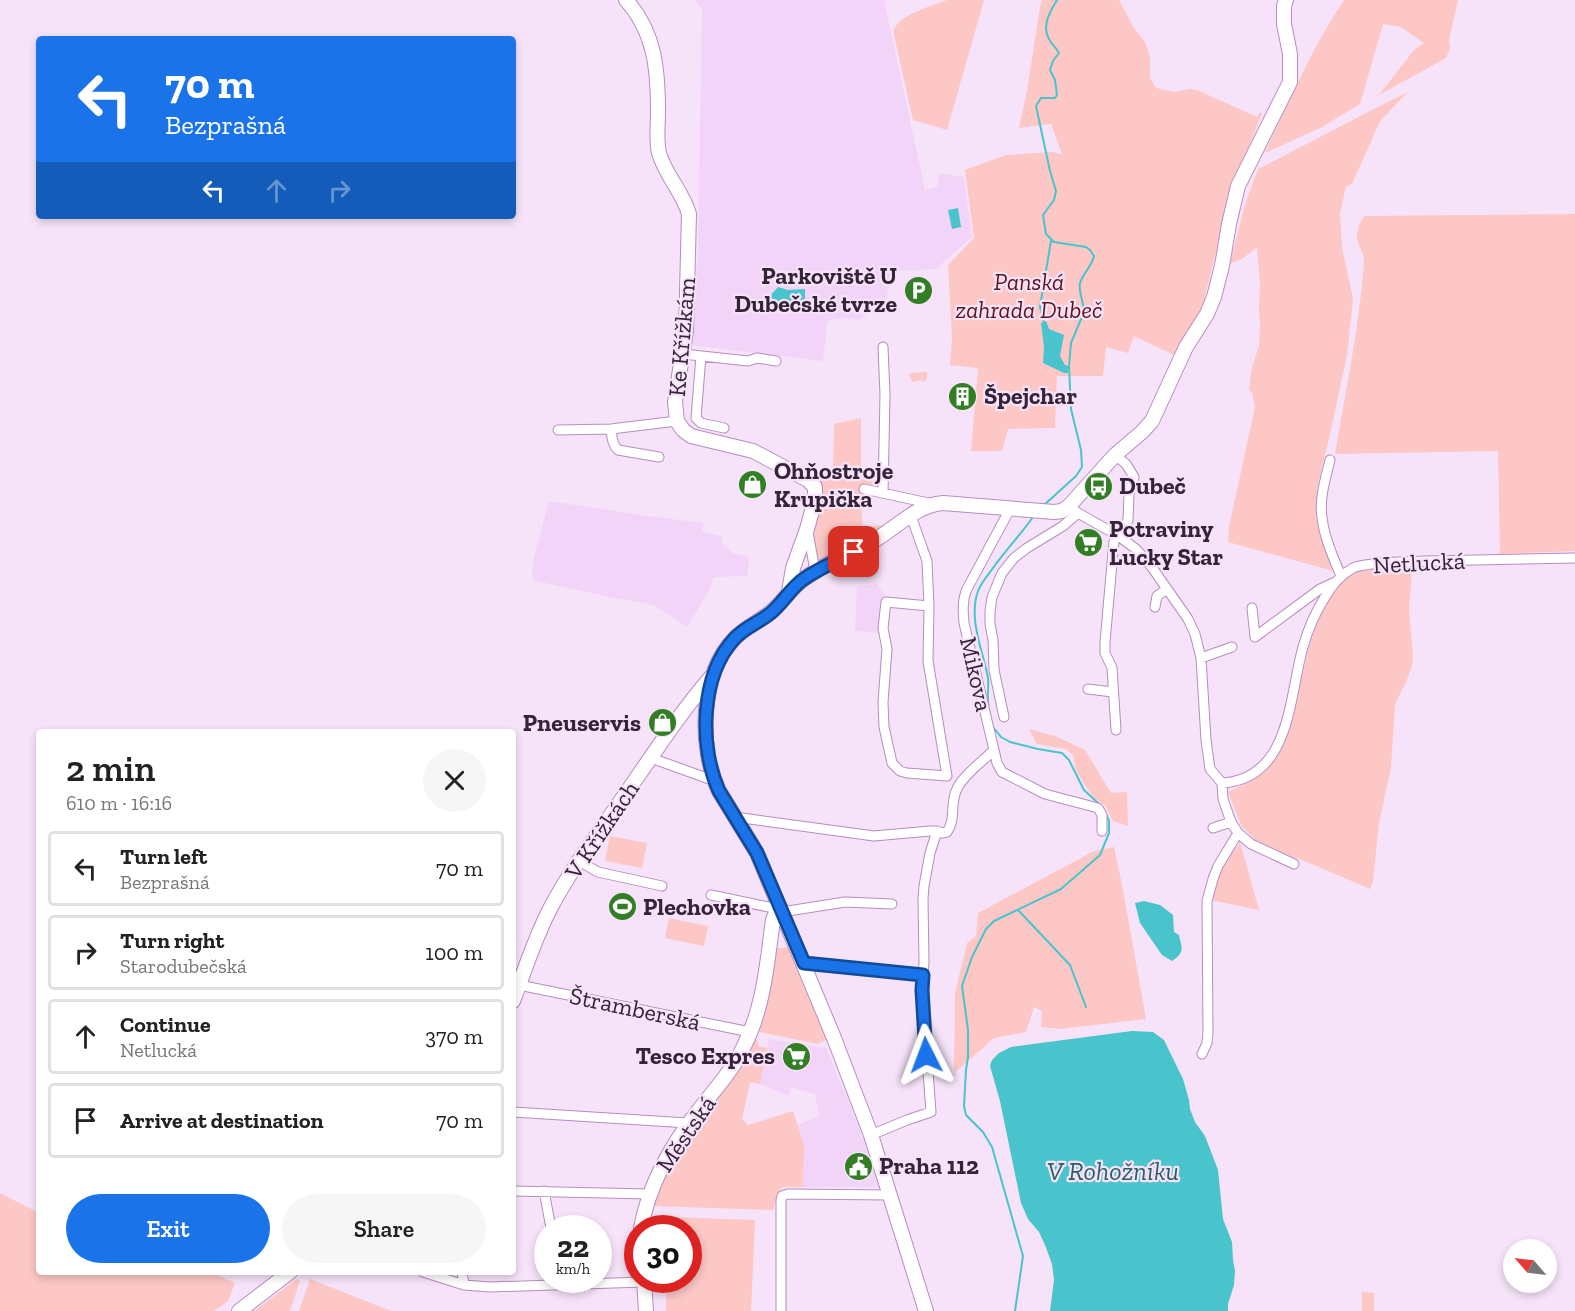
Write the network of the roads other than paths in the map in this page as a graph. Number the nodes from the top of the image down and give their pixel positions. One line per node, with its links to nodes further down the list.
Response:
1 (626, 0): 4 (street, Ke Křížkám)
2 (1286, 0): 11 (street)
3 (884, 347): 15 (street)
4 (683, 354): 5 (street); 7 (street, Ke Křížkám)
5 (701, 356): 6 (street); 8 (street)
6 (776, 361)
7 (677, 421): 10 (street); 20 (street, Ke Křížkám)
8 (724, 428)
9 (558, 429): 10 (street)
10 (611, 429): 12 (street)
11 (1116, 455): 18 (street); 21 (street)
12 (659, 458)
13 (1330, 460): 24 (street)
14 (864, 489): 15 (street)
15 (883, 493): 16 (street)
16 (933, 504): 17 (street); 19 (street)
17 (1017, 509): 18 (street); 38 (street, Mikova)
18 (1074, 509): 21 (street); 36 (street, Mikova)
19 (911, 516): 23 (street); 28 (street)
20 (807, 529): 23 (street); 27 (street)
21 (1117, 535): 26 (street); 35 (street)
22 (1575, 558): 24 (street, Netlucká)
23 (816, 571): 27 (street)
24 (1341, 576): 25 (street, Netlucká)
25 (1333, 583): 30 (street); 41 (street, Netlucká)
26 (1167, 589): 29 (street); 32 (street)
27 (789, 592): 33 (street)
28 (929, 606): 28 (street)
29 (1155, 608)
30 (1252, 608)
31 (1232, 647): 32 (street)
32 (1201, 658): 41 (street)
33 (714, 673): 39 (street, V Křížkách); 40 (street)
34 (1088, 689): 35 (street)
35 (1113, 692): 37 (street)
36 (1004, 717)
37 (1116, 729)
38 (994, 750): 45 (street, Mikova); 46 (street)
39 (651, 758): 40 (street); 48 (street, V Křížkách)
40 (714, 781): 42 (street)
41 (1222, 783): 43 (street)
42 (735, 817): 46 (street); 53 (street)
43 (1232, 822): 44 (street); 47 (street)
44 (1213, 828)
45 (1102, 831)
46 (942, 832): 55 (street)
47 (1238, 833): 49 (street); 59 (street)
48 (579, 861): 50 (street); 56 (street, V Křížkách)
49 (1294, 864)
50 (662, 886)
51 (711, 895): 53 (street)
52 (892, 903): 53 (street)
53 (781, 909): 54 (street); 58 (street, Městská)
54 (804, 963): 55 (street); 62 (street)
55 (923, 975): 62 (street)
56 (519, 985): 57 (street, V Křížkách); 58 (street, Štramberská)
57 (516, 993)
58 (750, 1032): 61 (street, Městská)
59 (1202, 1054)
60 (516, 1112): 61 (street)
61 (688, 1123): 65 (street, Městská)
62 (871, 1135): 66 (street)
63 (516, 1191): 64 (street)
64 (544, 1191): 65 (street); 67 (street)
65 (650, 1194): 68 (street, Městská)
66 (890, 1195): 77 (street); 78 (street)
67 (549, 1215)
68 (644, 1215)
69 (287, 1275): 75 (street)
70 (432, 1275): 73 (street)
71 (462, 1275): 73 (street)
72 (534, 1284): 73 (street)
73 (464, 1285)
74 (645, 1293): 76 (street)
75 (238, 1311)
76 (646, 1311)
77 (781, 1311)
78 (926, 1311)

